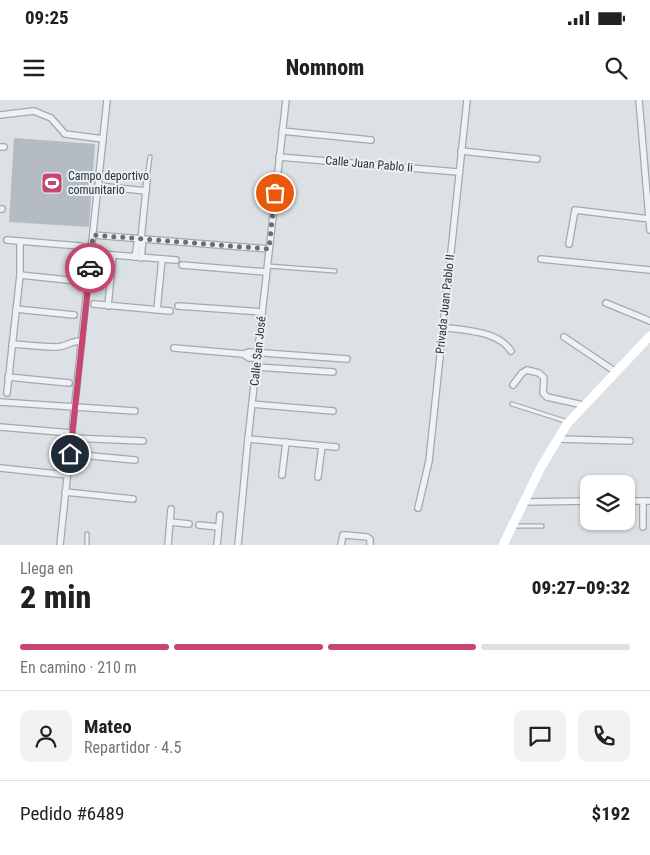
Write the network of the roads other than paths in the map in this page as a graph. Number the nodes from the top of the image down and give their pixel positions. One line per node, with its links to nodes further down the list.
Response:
1 (108, 100): 8 (street)
2 (286, 100): 7 (street, Calle San José)
3 (467, 100): 10 (street, Privada Juan Pablo II)
4 (635, 100): 5 (street)
5 (639, 100): 18 (street)
6 (0, 115): 8 (street)
7 (282, 131): 9 (street); 12 (street, Calle San José)
8 (103, 139): 16 (street)
9 (371, 140)
10 (461, 151): 13 (street); 14 (street, Privada Juan Pablo II)
11 (150, 157): 15 (lane)
12 (279, 157): 14 (street, Calle Juan Pablo Ii); 26 (street, Calle San José)
13 (537, 159)
14 (458, 172): 49 (street, Privada Juan Pablo II)
15 (147, 180): 17 (street)
16 (98, 186): 17 (street); 20 (street)
17 (146, 191): 21 (street)
18 (650, 219): 19 (street); 24 (street)
19 (650, 230)
20 (93, 235): 21 (street); 53 (street)
21 (141, 239): 26 (street); 29 (street)
22 (7, 240): 23 (street)
23 (20, 241): 25 (street); 37 (street)
24 (568, 244)
25 (80, 246)
26 (269, 249): 34 (street, Calle San José)
27 (101, 254): 28 (street)
28 (113, 255): 29 (street); 41 (street)
29 (138, 258): 30 (street)
30 (162, 259): 32 (street); 44 (street)
31 (541, 259): 35 (street)
32 (176, 260)
33 (182, 265): 34 (street)
34 (267, 269): 36 (lane); 46 (street, Calle San José)
35 (650, 270)
36 (335, 271)
37 (20, 275): 38 (street); 43 (street)
38 (77, 280)
39 (606, 303): 48 (street)
40 (94, 304): 41 (street)
41 (108, 306): 44 (street)
42 (178, 306): 46 (street)
43 (16, 309): 47 (street); 52 (street)
44 (157, 310): 45 (street)
45 (170, 311)
46 (262, 312): 56 (street, Calle San José)
47 (74, 315)
48 (650, 321)
49 (442, 327): 55 (street); 95 (street, Privada Juan Pablo II)
50 (650, 336): 60 (main road)
51 (564, 337): 60 (street)
52 (12, 344): 53 (street); 61 (street)
53 (82, 344): 69 (street)
54 (174, 348): 56 (street)
55 (511, 351)
56 (257, 355): 57 (street); 58 (street, Calle San José)
57 (347, 359)
58 (256, 367): 59 (street); 66 (street, Calle San José)
59 (333, 372)
60 (616, 372): 68 (main road)
61 (8, 378): 62 (street); 64 (street)
62 (69, 383)
63 (513, 385): 68 (street)
64 (7, 393)
65 (0, 402): 69 (street)
66 (252, 404): 70 (street); 75 (street, Calle San José)
67 (512, 404): 72 (lane)
68 (583, 405): 72 (main road)
69 (76, 408): 71 (street); 74 (street)
70 (333, 411)
71 (136, 412)
72 (568, 423): 76 (main road)
73 (0, 427): 74 (street)
74 (72, 435): 78 (street); 82 (street)
75 (248, 439): 79 (street); 111 (street, Calle San José)
76 (558, 439): 77 (street); 94 (main road)
77 (630, 441)
78 (143, 442)
79 (286, 442): 80 (street); 86 (street)
80 (322, 446): 81 (street); 87 (street)
81 (336, 447)
82 (70, 454): 83 (street); 85 (street)
83 (135, 460)
84 (0, 468): 85 (street)
85 (67, 475): 88 (street)
86 (282, 475)
87 (318, 477)
88 (65, 492): 89 (street); 107 (street)
89 (133, 499)
90 (580, 501): 94 (street)
91 (635, 501): 92 (street)
92 (643, 501): 93 (street); 104 (street)
93 (650, 501)
94 (524, 502): 101 (main road)
95 (418, 508)
96 (171, 509): 98 (street)
97 (220, 515): 103 (street)
98 (170, 522): 99 (street); 109 (street)
99 (189, 524)
100 (199, 525): 103 (street)
101 (512, 526): 102 (lane); 106 (main road)
102 (542, 526)
103 (218, 527): 110 (street)
104 (643, 527)
105 (87, 534): 108 (lane)
106 (504, 544)
107 (60, 545)
108 (87, 545)
109 (168, 545)
110 (217, 545)
111 (238, 545)
112 (341, 545): 113 (street)
113 (370, 545)

